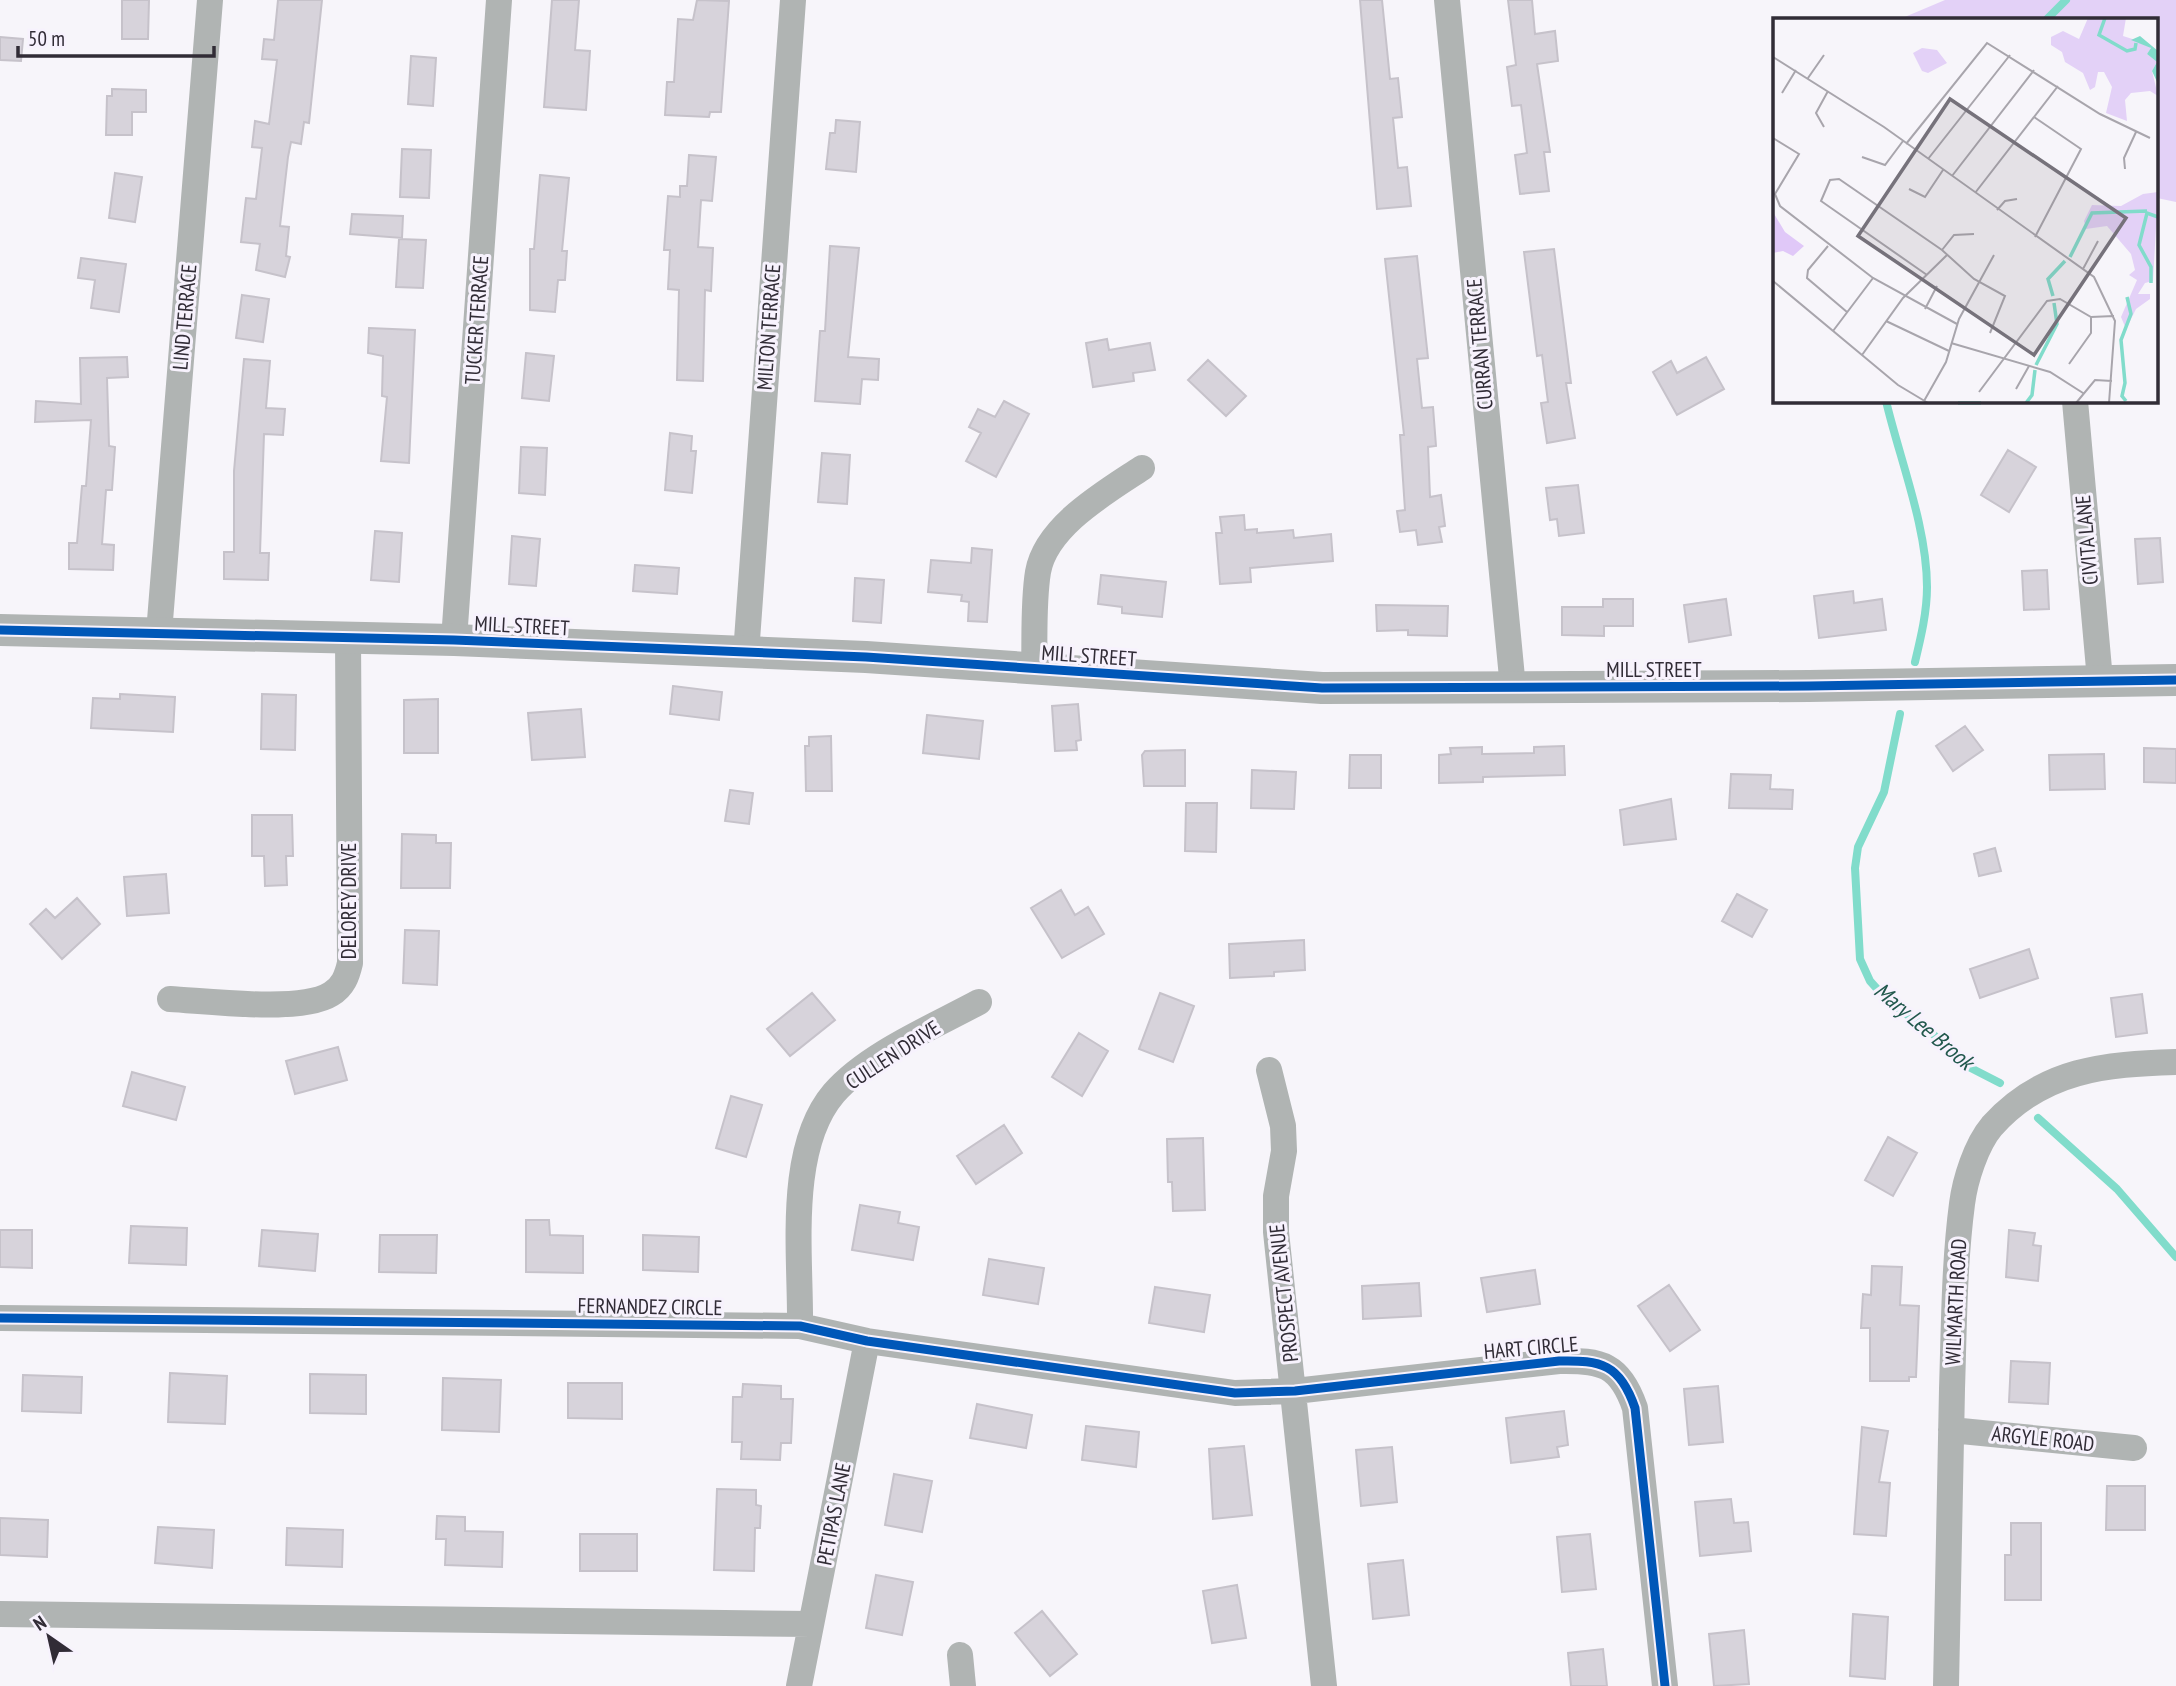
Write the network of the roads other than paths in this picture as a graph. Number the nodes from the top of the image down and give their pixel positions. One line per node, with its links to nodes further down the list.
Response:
1 (210, 0): 8 (street, LIND TERRACE)
2 (499, 0): 10 (street, TUCKER TERRACE)
3 (793, 0): 11 (street, MILTON TERRACE)
4 (1447, 0): 15 (street, CURRAN TERRACE)
5 (2075, 402): 13 (street, CIVITA LANE)
6 (1142, 468): 12 (street)
7 (0, 630): 8 (street, MILL STREET)
8 (159, 633): 9 (street, MILL STREET)
9 (348, 637): 10 (street, MILL STREET); 16 (street, DELOREY DRIVE)
10 (454, 640): 11 (street, MILL STREET)
11 (746, 654): 12 (street, MILL STREET)
12 (1034, 669): 15 (street, MILL STREET)
13 (2100, 680): 14 (street, MILL STREET); 15 (street, MILL STREET)
14 (2176, 680)
15 (1513, 688)
16 (170, 999)
17 (979, 1002): 21 (street, CULLEN DRIVE)
18 (2176, 1062): 24 (street, WILMARTH ROAD)
19 (1269, 1070): 23 (street, PROSPECT AVENUE)
20 (0, 1318): 21 (street, FERNANDEZ CIRCLE)
21 (800, 1326): 22 (street, FERNANDEZ CIRCLE)
22 (867, 1341): 23 (street, FERNANDEZ CIRCLE); 27 (street, PETIPAS LANE)
23 (1295, 1391): 31 (street, PROSPECT AVENUE); 32 (street, HART CIRCLE)
24 (1951, 1430): 25 (street, ARGYLE ROAD); 33 (street, WILMARTH ROAD)
25 (2134, 1448)
26 (0, 1615): 27 (street)
27 (811, 1624): 29 (street, PETIPAS LANE)
28 (960, 1655): 30 (street)
29 (799, 1686)
30 (963, 1686)
31 (1324, 1686)
32 (1665, 1686)
33 (1947, 1686)

